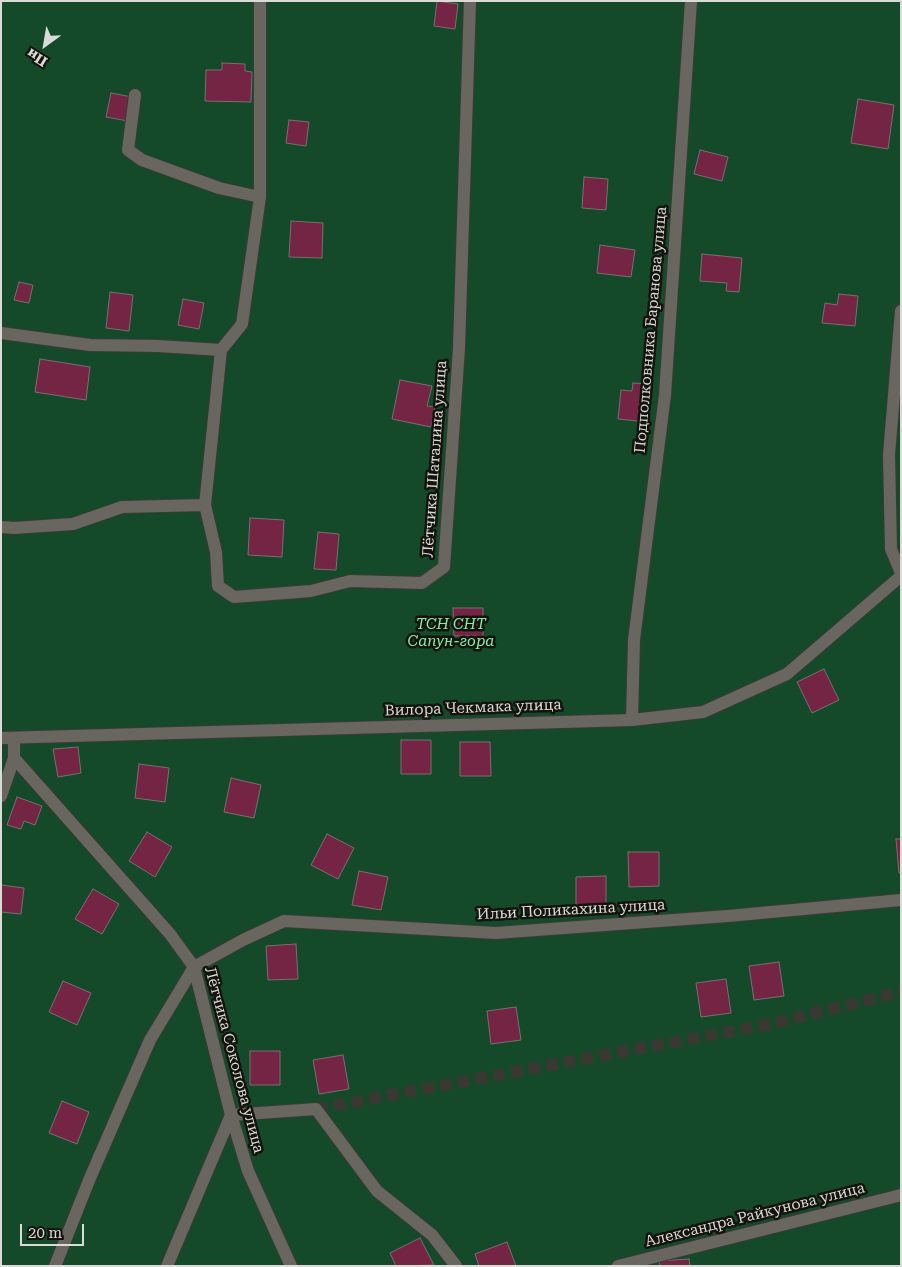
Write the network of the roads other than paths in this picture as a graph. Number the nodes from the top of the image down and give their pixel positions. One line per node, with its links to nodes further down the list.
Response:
1 (260, 1): 5 (street)
2 (470, 1): 9 (street, Лётчика Шаталина улица)
3 (691, 1): 12 (street, Подполковника Баранова улица)
4 (135, 95): 5 (street)
5 (260, 197): 8 (street)
6 (901, 311): 11 (street)
7 (1, 333): 8 (street)
8 (221, 350): 9 (street, Лётчика Шаталина улица)
9 (205, 505): 10 (street)
10 (1, 527)
11 (901, 574): 12 (street, Вилора Чекмака улица)
12 (632, 720): 13 (street, Вилора Чекмака улица)
13 (7, 738): 14 (street)
14 (14, 758): 15 (street); 17 (street, Лётчика Соколова улица)
15 (1, 796)
16 (901, 900): 17 (street, Ильи Поликахина улица)
17 (194, 967): 18 (street, Лётчика Соколова улица); 20 (street)
18 (231, 1115): 21 (street); 22 (street, Лётчика Соколова улица); 23 (street)
19 (901, 1195): 24 (street, Александра Райкунова улица)
20 (55, 1266)
21 (167, 1266)
22 (291, 1266)
23 (456, 1266)
24 (618, 1266)

